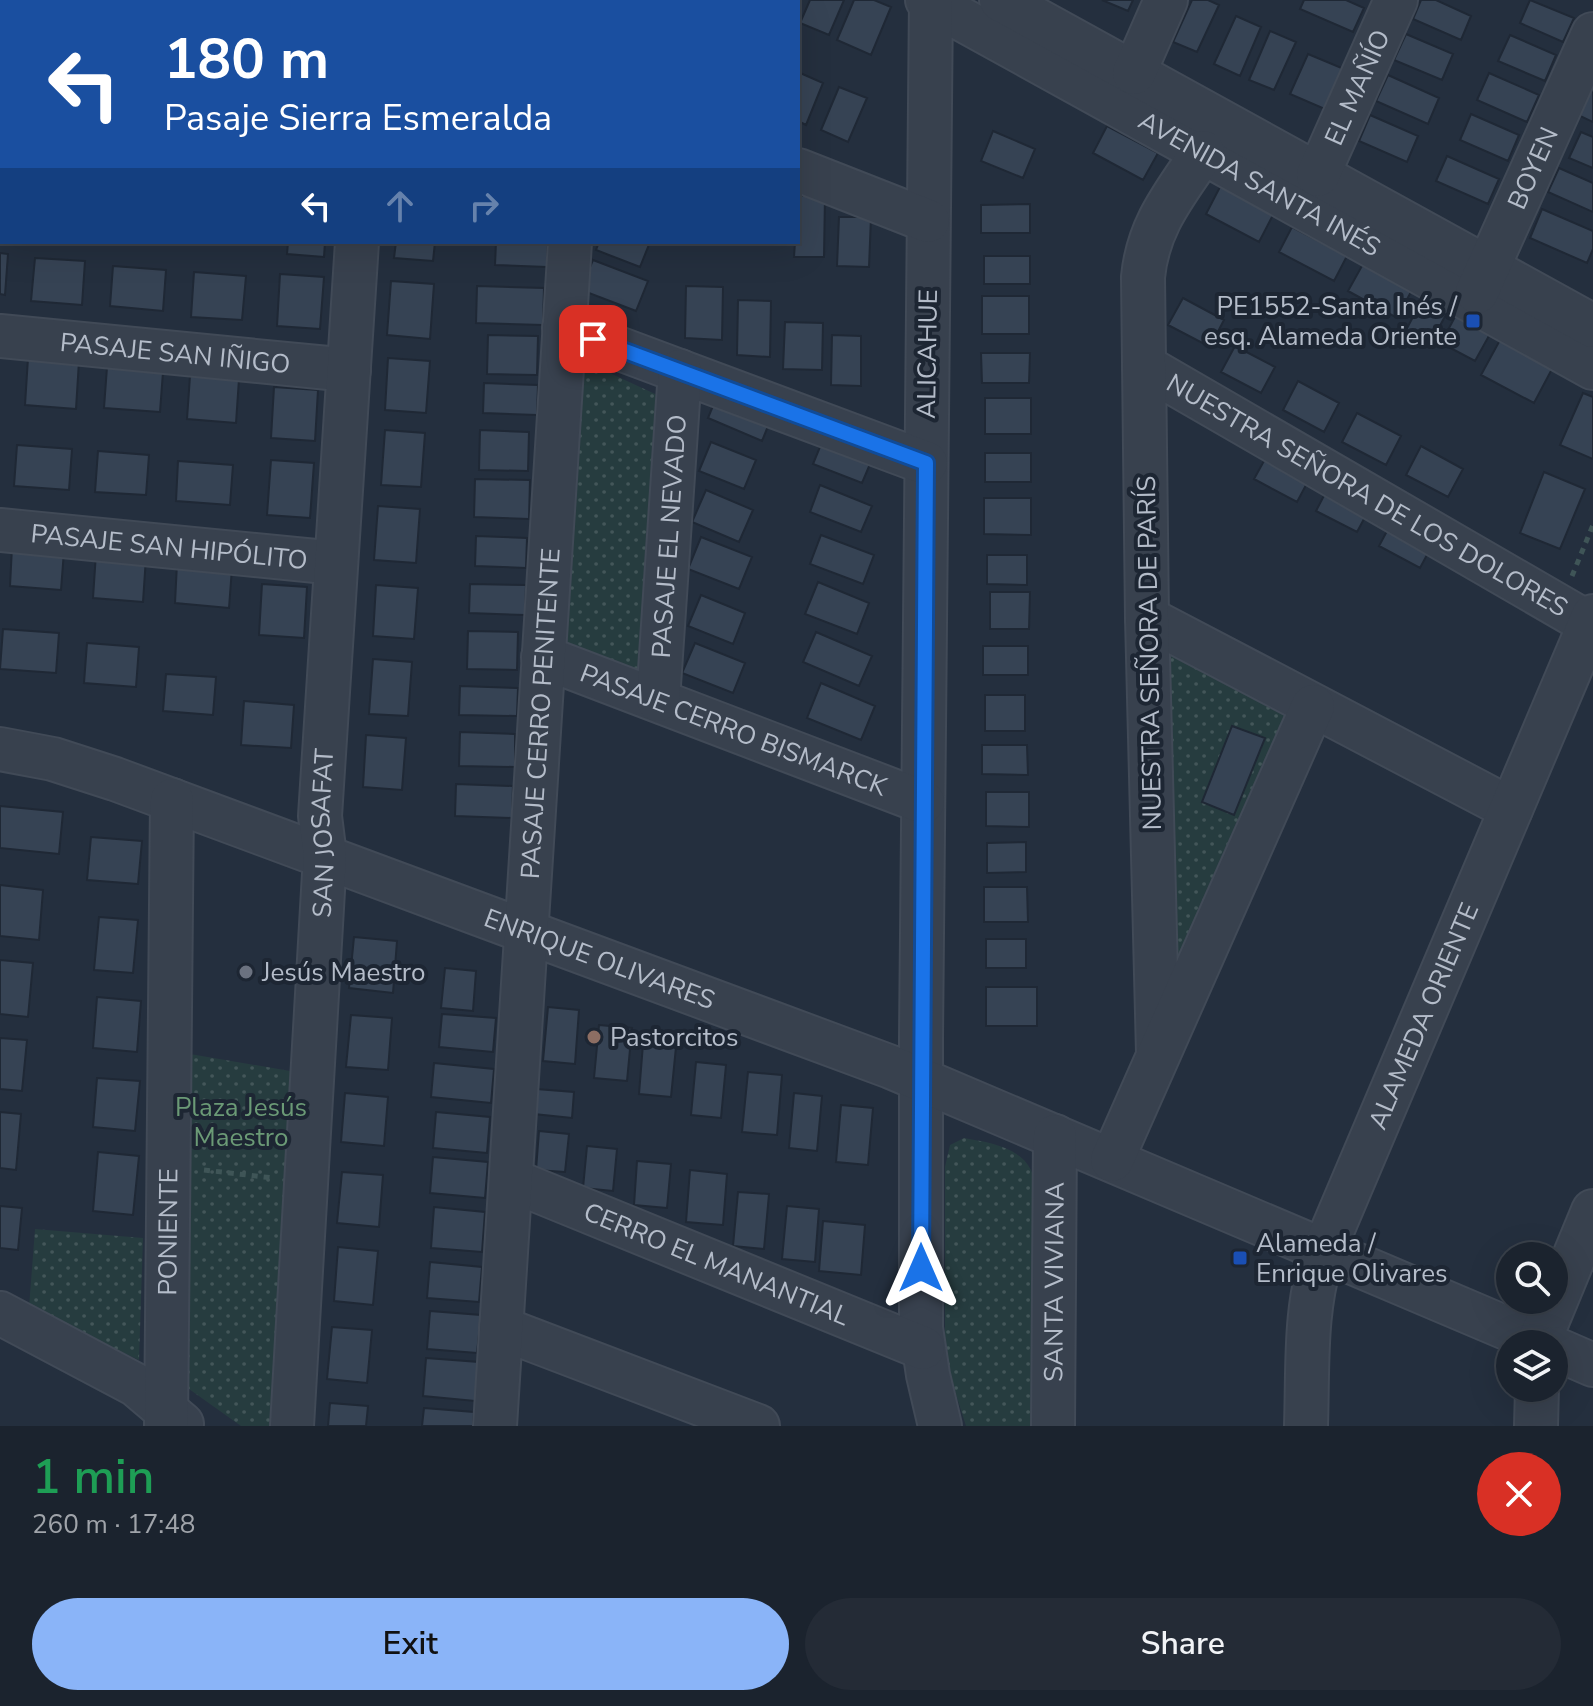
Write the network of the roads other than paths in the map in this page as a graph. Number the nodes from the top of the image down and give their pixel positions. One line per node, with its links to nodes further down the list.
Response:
1 (1001, 0): 6 (street, AVENIDA SANTA INÉS)
2 (1166, 0): 6 (street)
3 (1396, 0): 9 (street, EL MAÑÍO)
4 (929, 1): 7 (street, AVENIDA SANTA INÉS); 10 (street, ALICAHUE)
5 (1593, 34): 13 (street, BOYEN)
6 (1134, 73): 9 (street, AVENIDA SANTA INÉS)
7 (1203, 152): 13 (street, AVENIDA SANTA INÉS); 17 (street, NUESTRA SEÑORA DE PARÍS)
8 (800, 171): 10 (street)
9 (1318, 175): 13 (street, AVENIDA SANTA INÉS)
10 (928, 221): 21 (street, ALICAHUE)
11 (357, 244): 19 (street, SAN JOSAFAT)
12 (570, 244): 15 (street, PASAJE CERRO PENITENTE)
13 (1481, 284): 14 (street, AVENIDA SANTA INÉS); 18 (street, AVENIDA SANTA INÉS)
14 (1593, 326)
15 (564, 328): 20 (street); 26 (street, PASAJE CERRO PENITENTE)
16 (0, 336): 19 (street, PASAJE SAN IÑIGO)
17 (1144, 366): 24 (street, NUESTRA SEÑORA DE PARÍS); 25 (street, NUESTRA SEÑORA DE LOS DOLORES)
18 (1593, 368)
19 (349, 370): 23 (street, SAN JOSAFAT)
20 (680, 371): 21 (street); 27 (street, PASAJE EL NEVADO)
21 (926, 463): 31 (street, ALICAHUE)
22 (0, 530): 23 (street, PASAJE SAN HIPÓLITO)
23 (336, 563): 33 (street, SAN JOSAFAT)
24 (1147, 618): 28 (street); 35 (street, NUESTRA SEÑORA DE PARÍS)
25 (1592, 620): 32 (street, ALAMEDA ORIENTE)
26 (543, 657): 27 (street, PASAJE CERRO BISMARCK); 34 (street, PASAJE CERRO PENITENTE)
27 (658, 700): 31 (street, PASAJE CERRO BISMARCK)
28 (1313, 706): 32 (street); 35 (street)
29 (0, 749): 30 (street, ENRIQUE OLIVARES)
30 (172, 800): 33 (street, ENRIQUE OLIVARES); 50 (street, PONIENTE)
31 (923, 802): 36 (street, ALICAHUE)
32 (1511, 809): 41 (street, ALAMEDA ORIENTE)
33 (325, 856): 34 (street, ENRIQUE OLIVARES); 51 (street, SAN JOSAFAT)
34 (526, 929): 36 (street, ENRIQUE OLIVARES); 39 (street, PASAJE CERRO PENITENTE)
35 (1158, 1053): 38 (street, NUESTRA SEÑORA DE PARÍS)
36 (921, 1079): 37 (street, ENRIQUE OLIVARES); 46 (street, ALICAHUE)
37 (1055, 1136): 38 (street, ENRIQUE OLIVARES); 55 (street, SANTA VIVIANA)
38 (1112, 1160): 41 (street, ENRIQUE OLIVARES)
39 (511, 1180): 43 (street, PASAJE CERRO PENITENTE); 46 (street, CERRO EL MANANTIAL)
40 (1593, 1211): 45 (street)
41 (1324, 1250): 44 (street, ENRIQUE OLIVARES); 56 (street, ALAMEDA ORIENTE)
42 (0, 1313): 50 (street)
43 (501, 1328): 52 (street, PASAJE CERRO PENITENTE); 53 (street)
44 (1511, 1330)
45 (1549, 1330)
46 (923, 1348): 54 (street, ALICAHUE)
47 (1568, 1354): 48 (street, ENRIQUE OLIVARES)
48 (1593, 1365)
49 (1537, 1402): 57 (street)
50 (172, 1421)
51 (292, 1426)
52 (495, 1426)
53 (758, 1426)
54 (940, 1426)
55 (1053, 1426)
56 (1306, 1426)
57 (1536, 1426)

